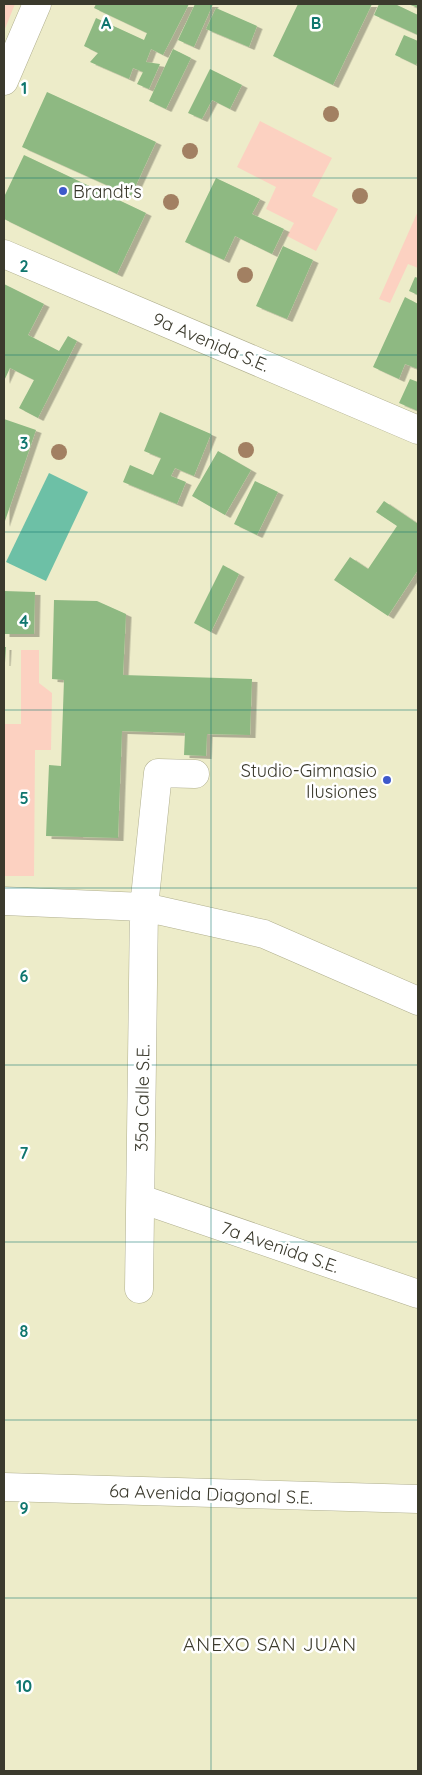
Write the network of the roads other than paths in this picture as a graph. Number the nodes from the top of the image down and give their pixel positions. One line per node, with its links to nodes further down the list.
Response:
1 (37, 4): 2 (street)
2 (4, 81)
3 (4, 254): 4 (street, 9a Avenida S.E.)
4 (418, 430)
5 (195, 774): 7 (street, 35a Calle S.E.)
6 (4, 901): 7 (street)
7 (144, 907): 8 (street); 9 (street, 35a Calle S.E.)
8 (418, 1001)
9 (141, 1199): 10 (street, 35a Calle S.E.); 11 (street, 7a Avenida S.E.)
10 (139, 1289)
11 (418, 1294)
12 (4, 1487): 13 (street, 6a Avenida Diagonal S.E.)
13 (418, 1499)

